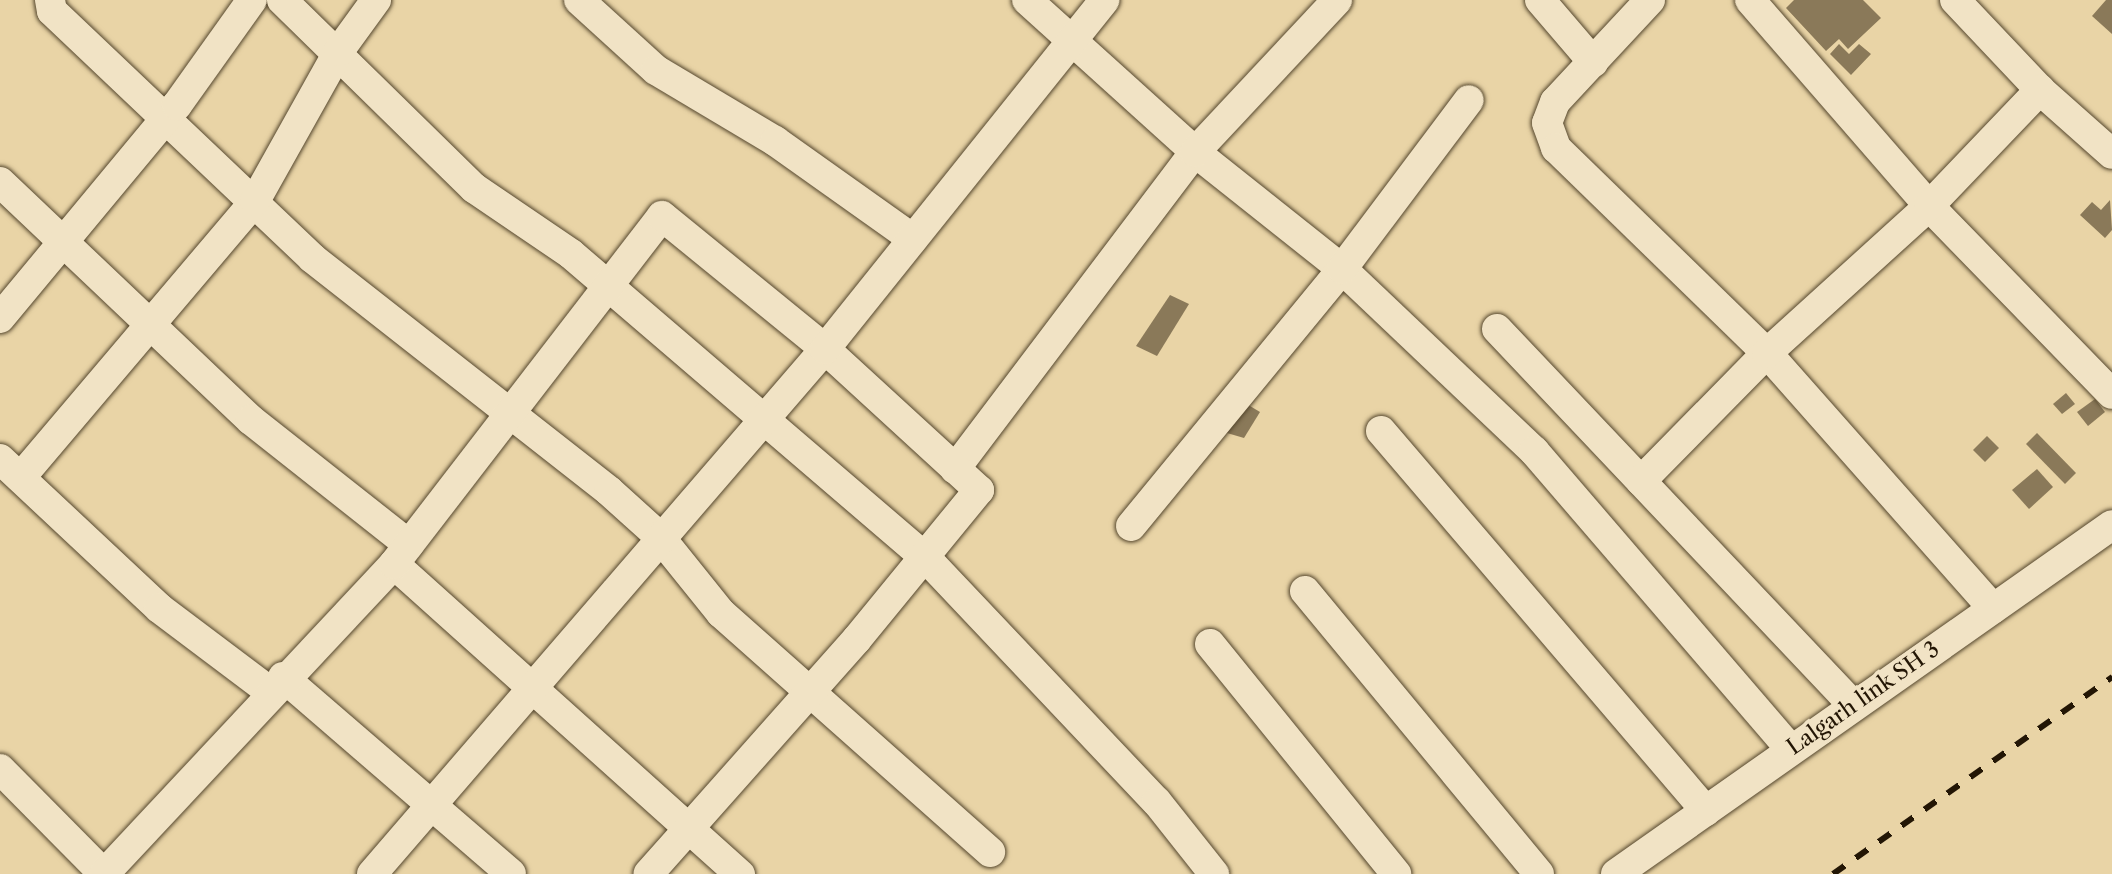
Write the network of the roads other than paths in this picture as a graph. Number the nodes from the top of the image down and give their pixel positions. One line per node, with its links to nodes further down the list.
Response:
1 (50, 0): 18 (street)
2 (252, 0): 18 (street)
3 (282, 0): 14 (street)
4 (376, 0): 14 (street)
5 (579, 0): 24 (street)
6 (1027, 0): 13 (street)
7 (1105, 0): 13 (street)
8 (1337, 0): 19 (street)
9 (1540, 0): 15 (street)
10 (1650, 0): 15 (street)
11 (1750, 0): 23 (street)
12 (1955, 0): 16 (street)
13 (1072, 42): 19 (street); 24 (street)
14 (339, 51): 22 (street); 27 (street)
15 (1593, 62): 32 (street)
16 (2040, 90): 20 (street); 23 (street)
17 (1469, 100): 26 (street)
18 (166, 118): 22 (street); 25 (street)
19 (1195, 152): 26 (street); 38 (street)
20 (2112, 154)
21 (0, 182): 25 (street)
22 (255, 201): 29 (street); 34 (street)
23 (1929, 206): 32 (street); 33 (street)
24 (913, 239): 31 (street)
25 (65, 243): 28 (street); 29 (street)
26 (1342, 269): 41 (street); 52 (street)
27 (612, 289): 31 (street); 34 (street); 35 (street)
28 (0, 318)
29 (152, 325): 37 (street); 43 (street)
30 (1497, 329): 39 (street)
31 (825, 349): 35 (street); 38 (street)
32 (1767, 353): 39 (street); 46 (street)
33 (2106, 376)
34 (510, 415): 42 (street); 43 (street)
35 (768, 417): 42 (street); 44 (street)
36 (1381, 431): 55 (street)
37 (11, 468): 48 (street)
38 (955, 469): 44 (street)
39 (1641, 481): 51 (street)
40 (2112, 525): 46 (street, Lalgarh link SH 3)
41 (1131, 526)
42 (659, 536): 49 (street); 50 (street)
43 (402, 555): 48 (street); 49 (street)
44 (925, 557): 50 (street); 63 (street)
45 (1305, 591): 65 (street)
46 (1993, 608): 51 (street, Lalgarh link SH 3)
47 (1210, 644): 64 (street)
48 (276, 684): 54 (street); 58 (street)
49 (535, 689): 54 (street); 56 (street)
50 (810, 692): 56 (street); 57 (street)
51 (1853, 705): 52 (street, Lalgarh link SH 3)
52 (1790, 749): 55 (street, Lalgarh link SH 3)
53 (0, 769): 58 (street)
54 (435, 804): 59 (street); 60 (street)
55 (1706, 811): 66 (street, Lalgarh link SH 3)
56 (691, 829): 61 (street); 62 (street)
57 (990, 852)
58 (104, 874)
59 (372, 874)
60 (511, 874)
61 (648, 874)
62 (740, 874)
63 (1214, 874)
64 (1396, 874)
65 (1539, 874)
66 (1616, 874)

